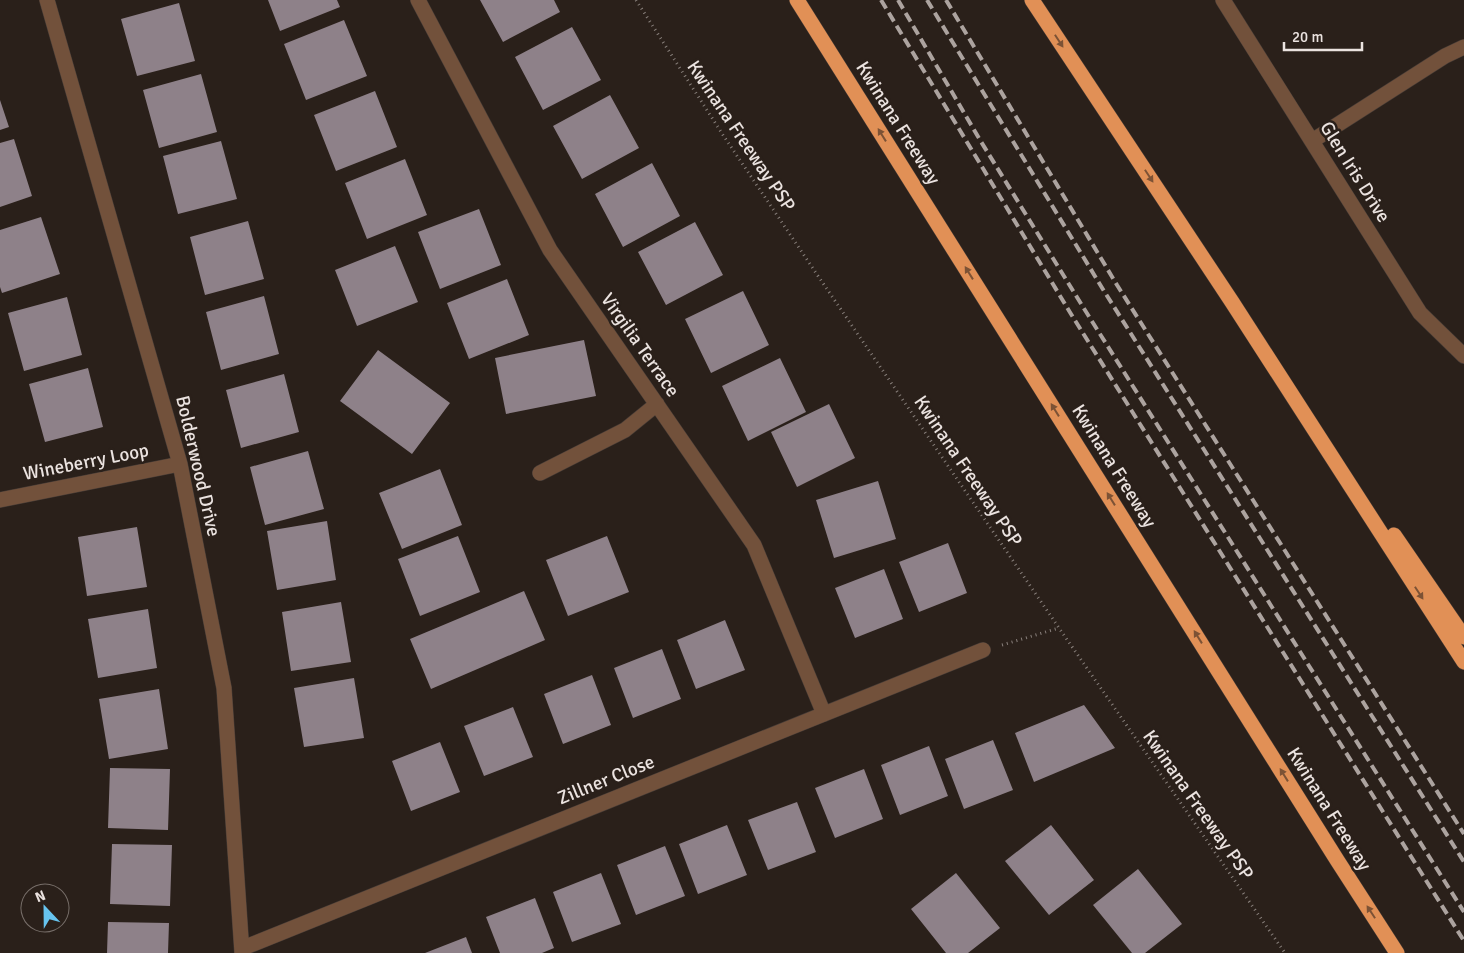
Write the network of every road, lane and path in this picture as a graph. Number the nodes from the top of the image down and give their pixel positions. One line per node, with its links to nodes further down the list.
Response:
1 (47, 0): 12 (street, Bolderwood Drive)
2 (418, 0): 11 (street, Virgilia Terrace)
3 (636, 0): 15 (path, Kwinana Freeway PSP)
4 (797, 0): 22 (highway, Kwinana Freeway, one-way to 4)
5 (1032, 0): 9 (highway, one-way to 9)
6 (1223, 0): 8 (street, Glen Iris Drive)
7 (1464, 47): 8 (street)
8 (1312, 141): 10 (street, Glen Iris Drive)
9 (1232, 302): 16 (highway); 18 (highway, one-way to 18)
10 (1464, 356)
11 (657, 404): 13 (street); 19 (street, Virgilia Terrace)
12 (180, 464): 14 (street, Wineberry Loop); 20 (street, Bolderwood Drive)
13 (540, 473)
14 (0, 500)
15 (1059, 628): 17 (path); 21 (path, Kwinana Freeway PSP)
16 (1464, 637)
17 (983, 650): 19 (street, Zillner Close)
18 (1464, 662)
19 (824, 714): 20 (street, Zillner Close)
20 (242, 950)
21 (1285, 953)
22 (1397, 953)

